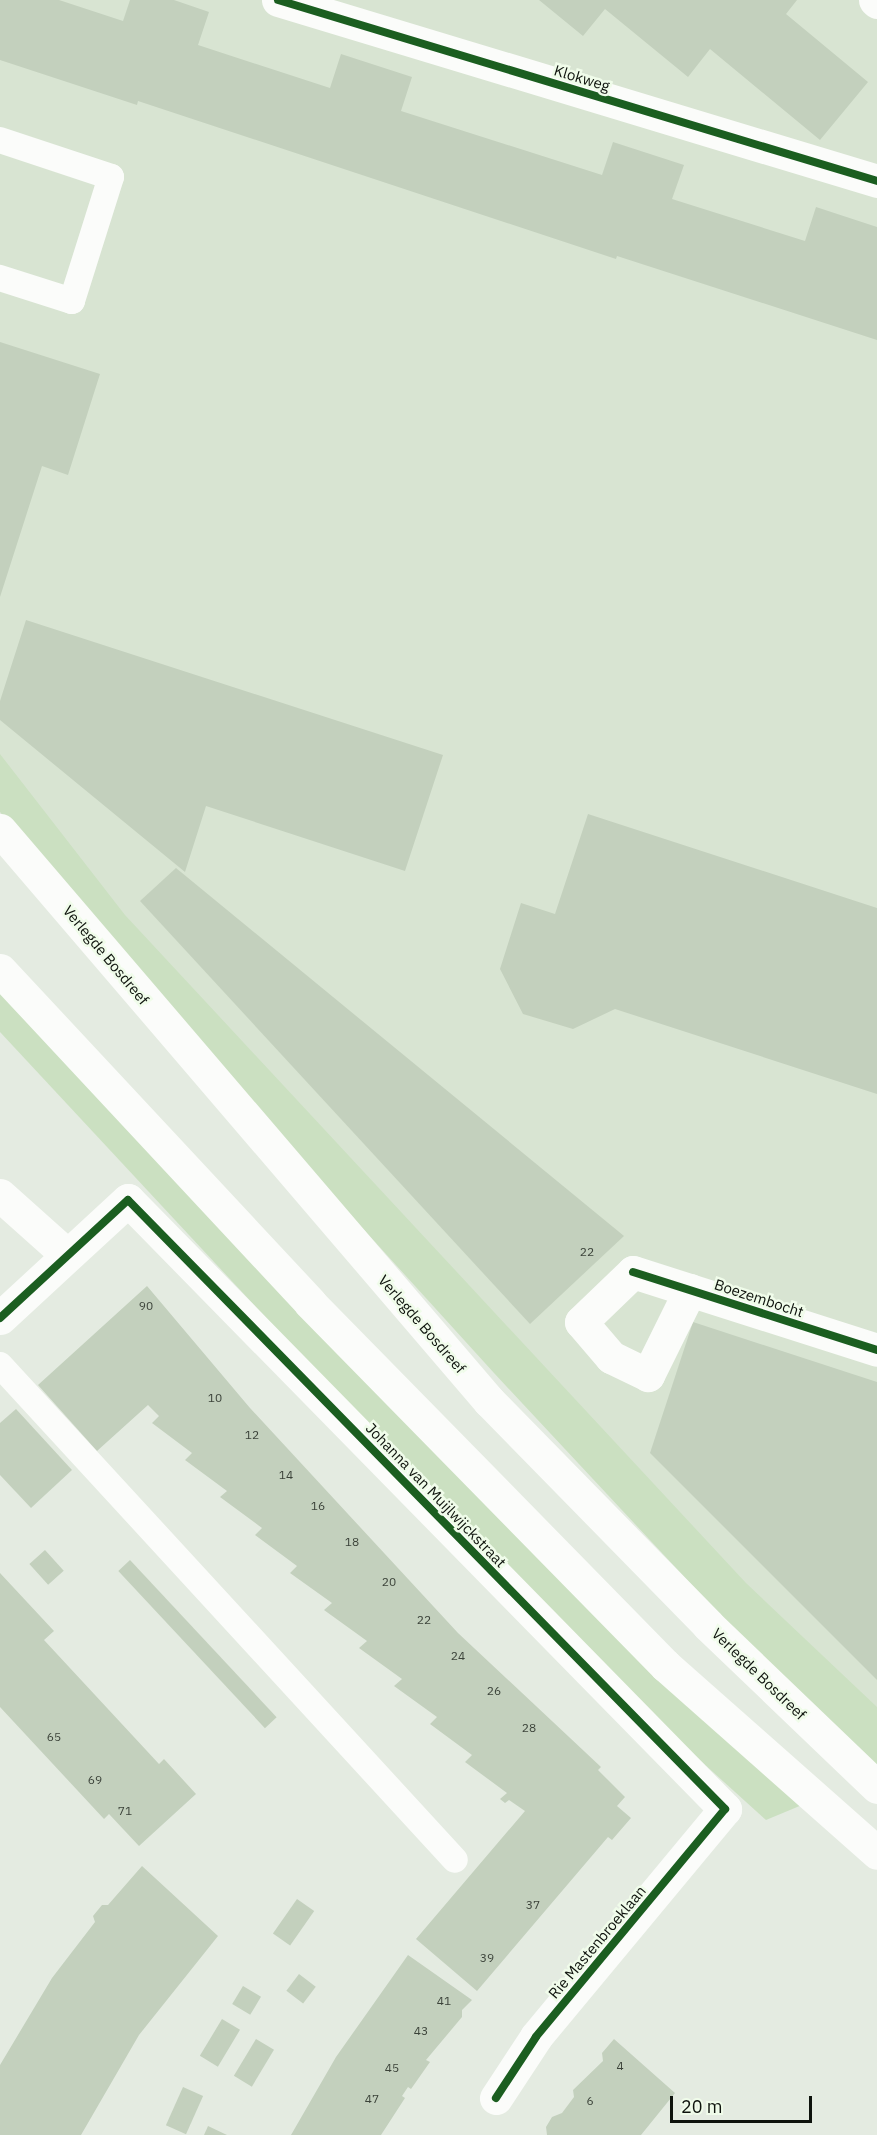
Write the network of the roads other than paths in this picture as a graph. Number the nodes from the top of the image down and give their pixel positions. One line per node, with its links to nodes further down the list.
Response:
1 (278, 0): 3 (street, Klokweg)
2 (0, 140): 4 (lane)
3 (877, 181)
4 (0, 278)
5 (0, 831): 13 (street, Verlegde Bosdreef)
6 (0, 970): 15 (street)
7 (0, 1195): 8 (street)
8 (68, 1254): 10 (street); 14 (street, Johanna van Muijlwijckstraat)
9 (690, 1290): 11 (street, Boezembocht)
10 (0, 1318)
11 (877, 1350)
12 (0, 1365): 16 (lane)
13 (877, 1787)
14 (725, 1809): 17 (street, Rie Mastenbroeklaan)
15 (877, 1853)
16 (455, 1860)
17 (496, 2098)

